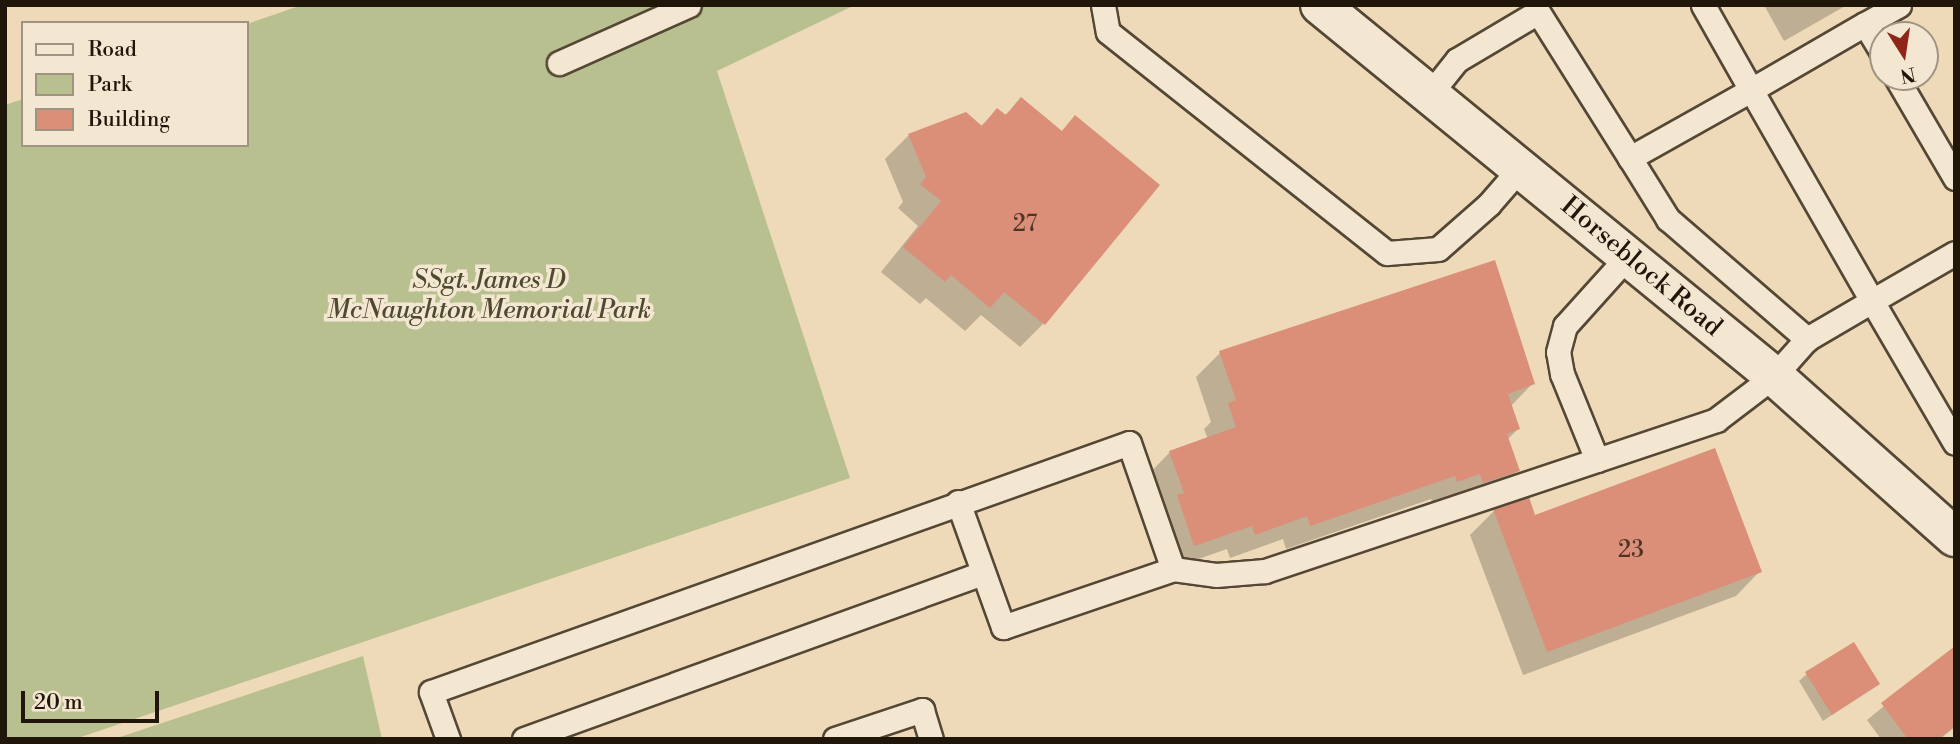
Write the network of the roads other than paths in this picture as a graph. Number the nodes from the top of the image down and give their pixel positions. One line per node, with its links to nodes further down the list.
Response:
1 (689, 5): 8 (lane)
2 (1103, 5): 13 (lane)
3 (1321, 5): 11 (street, Horseblock Road)
4 (1703, 5): 9 (lane)
5 (1899, 5): 6 (lane)
6 (1865, 24): 7 (lane); 9 (lane)
7 (1869, 31)
8 (559, 63)
9 (1751, 90): 12 (lane); 17 (lane)
10 (1904, 91): 14 (lane)
11 (1430, 94): 12 (lane); 13 (street, Horseblock Road)
12 (1630, 158): 18 (lane)
13 (1521, 167): 16 (street, Horseblock Road)
14 (1955, 178)
15 (1955, 253): 17 (lane)
16 (1628, 256): 19 (street, Horseblock Road); 21 (lane)
17 (1872, 301): 18 (lane); 20 (lane)
18 (1807, 339): 19 (lane)
19 (1774, 376): 21 (lane); 23 (street, Horseblock Road)
20 (1955, 443)
21 (1597, 460): 24 (lane)
22 (958, 502): 24 (lane); 25 (lane); 26 (lane)
23 (1955, 537)
24 (1173, 569): 25 (lane)
25 (983, 573): 27 (lane)
26 (448, 739)
27 (524, 739)
28 (835, 739): 29 (lane)
29 (932, 739)

